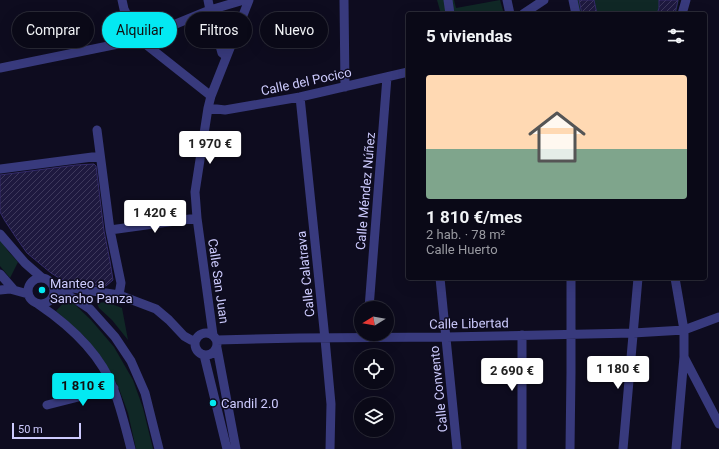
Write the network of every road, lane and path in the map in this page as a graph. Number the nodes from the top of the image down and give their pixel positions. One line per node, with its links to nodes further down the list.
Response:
1 (122, 0): 12 (street)
2 (208, 0): 11 (street)
3 (244, 0): 11 (street)
4 (248, 0): 21 (street, Calle San Juan)
5 (344, 0): 25 (street)
6 (448, 0): 13 (street)
7 (507, 0): 14 (street)
8 (544, 0): 15 (street)
9 (573, 0): 16 (street)
10 (686, 0): 17 (street)
11 (210, 10): 18 (street); 21 (street)
12 (125, 12)
13 (450, 12)
14 (510, 12)
15 (526, 12)
16 (576, 12)
17 (683, 12)
18 (177, 23)
19 (102, 48): 22 (street)
20 (150, 48): 26 (street)
21 (226, 56): 26 (street, Calle San Juan)
22 (0, 68)
23 (406, 72): 24 (street, Calle del Pocico)
24 (387, 77): 25 (street, Calle del Pocico); 47 (street, Calle Méndez Núñez)
25 (345, 87): 27 (street, Calle del Pocico)
26 (211, 96): 28 (street, Calle San Juan)
27 (300, 97): 28 (street, Calle del Pocico); 58 (street, Calle Calatrava)
28 (208, 108): 32 (street, Calle San Juan)
29 (97, 130): 30 (street)
30 (100, 156): 31 (street); 33 (street)
31 (0, 169)
32 (197, 218): 33 (street); 60 (street, Calle San Juan)
33 (110, 230): 46 (street)
34 (0, 234): 36 (street)
35 (0, 274): 43 (street)
36 (41, 277): 41 (street); 45 (street)
37 (440, 280): 57 (street, Calle Convento)
38 (571, 280): 53 (street)
39 (638, 280): 52 (street)
40 (675, 280): 51 (street)
41 (54, 287): 44 (street); 48 (street); 49 (street)
42 (0, 290): 43 (street)
43 (14, 290): 45 (street)
44 (95, 292): 46 (street); 49 (street)
45 (28, 294): 48 (street)
46 (119, 295): 59 (street)
47 (369, 301)
48 (38, 304): 63 (street)
49 (90, 309): 67 (street)
50 (719, 317): 51 (street, Calle Libertad)
51 (684, 330): 52 (street, Calle Libertad); 62 (street)
52 (634, 333): 53 (street, Calle Libertad); 74 (street)
53 (571, 334): 54 (street, Calle Libertad); 73 (street)
54 (522, 335): 57 (street, Calle Libertad); 72 (street)
55 (354, 337): 58 (street, Calle Libertad)
56 (394, 337): 57 (street, Calle Libertad)
57 (446, 338): 71 (street, Calle Convento)
58 (325, 339): 60 (street, Calle Libertad); 70 (street, Calle Calatrava)
59 (196, 340): 60 (street); 61 (street)
60 (215, 341): 61 (street); 69 (street, Calle San Juan)
61 (204, 355): 68 (street)
62 (684, 357): 65 (street); 75 (street)
63 (114, 388): 64 (street); 66 (street)
64 (47, 405)
65 (719, 424)
66 (131, 449)
67 (160, 449)
68 (226, 449)
69 (236, 449)
70 (330, 449)
71 (457, 449)
72 (522, 449)
73 (570, 449)
74 (623, 449)
75 (676, 449)

